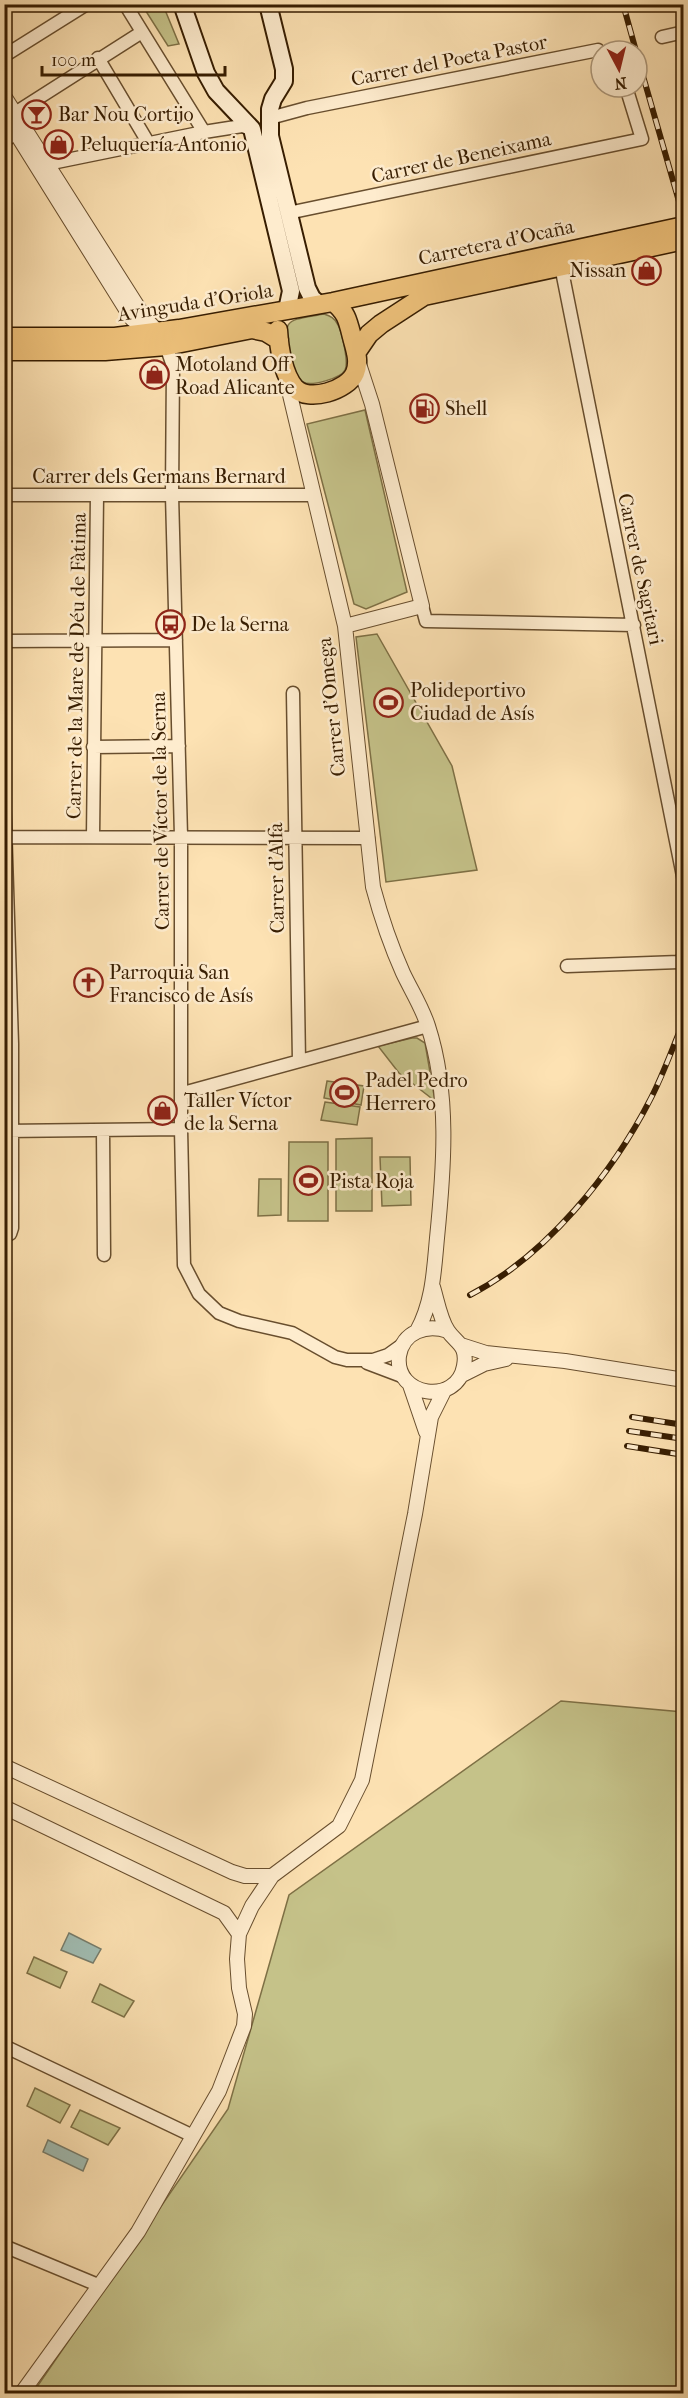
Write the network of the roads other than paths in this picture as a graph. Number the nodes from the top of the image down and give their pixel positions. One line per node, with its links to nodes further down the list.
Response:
1 (87, 4): 9 (street)
2 (125, 4): 5 (street)
3 (182, 4): 17 (main road)
4 (268, 4): 11 (main road)
5 (142, 32): 10 (street); 18 (street)
6 (684, 32): 7 (street)
7 (662, 37)
8 (589, 54): 14 (street, Carrer del Poeta Pastor)
9 (4, 56)
10 (98, 58): 15 (street); 20 (street)
11 (284, 81): 14 (street); 16 (main road)
12 (4, 96): 15 (street)
13 (630, 99): 22 (street, Carrer de Beneixama)
14 (307, 108): 16 (street, Carrer del Poeta Pastor)
15 (10, 114): 19 (street); 21 (street)
16 (270, 118): 17 (main road); 22 (main road)
17 (248, 124): 18 (street); 27 (main road)
18 (204, 132): 20 (street)
19 (10, 137): 21 (street)
20 (148, 144): 21 (street)
21 (43, 166): 28 (street); 30 (street)
22 (288, 213): 26 (main road)
23 (684, 226): 24 (main road, Carretera d'Ocaña)
24 (671, 238): 25 (main road, Carretera d'Ocaña); 26 (main road, Carretera d'Ocaña)
25 (561, 266): 33 (main road, Carretera d'Ocaña); 41 (street, Carrer de Sagitari)
26 (326, 303): 27 (main road, Avinguda d'Oriola); 33 (main road)
27 (287, 310): 30 (main road, Avinguda d'Oriola); 31 (main road, Carrer d'Omega)
28 (131, 328): 29 (main road, Avinguda d'Oriola); 30 (main road, Avinguda d'Oriola)
29 (4, 337)
30 (159, 337): 31 (main road, Avinguda d'Oriola); 32 (main road, Avinguda d'Oriola); 37 (street, Carrer de Víctor de la Serna)
31 (279, 340): 34 (main road, Carrer d'Omega)
32 (5, 351): 35 (street)
33 (357, 357): 34 (main road); 40 (street)
34 (289, 377): 38 (street, Carrer d'Omega)
35 (5, 495): 36 (street, Carrer dels Germans Bernard); 39 (street)
36 (97, 495): 37 (street, Carrer dels Germans Bernard); 45 (street, Carrer de la Mare de Déu de Fàtima)
37 (172, 495): 38 (street, Carrer dels Germans Bernard); 43 (street, Carrer de Víctor de la Serna)
38 (314, 495): 42 (street, Carrer d'Omega)
39 (4, 507)
40 (422, 606): 41 (street); 42 (street)
41 (634, 625): 55 (street, Carrer de Sagitari)
42 (345, 626): 54 (street, Carrer d'Omega)
43 (176, 640): 45 (street); 47 (street, Carrer de Víctor de la Serna)
44 (4, 641): 45 (street)
45 (94, 641): 48 (street, Carrer de la Mare de Déu de Fàtima)
46 (293, 693): 51 (street, Carrer d'Alfa)
47 (179, 746): 48 (street); 50 (street, Carrer de Víctor de la Serna)
48 (93, 747): 53 (street, Carrer de la Mare de Déu de Fàtima)
49 (4, 794): 52 (street)
50 (181, 836): 51 (street); 53 (street); 61 (street, Carrer de Víctor de la Serna)
51 (295, 836): 54 (street); 60 (street, Carrer d'Alfa)
52 (4, 837): 53 (street); 59 (street)
53 (93, 837)
54 (368, 838): 58 (street, Carrer d'Omega)
55 (684, 881)
56 (681, 959): 57 (street)
57 (567, 966)
58 (428, 1026): 60 (street); 68 (street, Carrer d'Omega)
59 (8, 1044): 63 (street)
60 (299, 1061): 61 (street)
61 (183, 1094): 62 (street, Carrer de Víctor de la Serna)
62 (181, 1128): 64 (street); 74 (street, Carrer de Víctor de la Serna)
63 (8, 1131): 64 (street); 65 (street)
64 (103, 1131): 67 (street)
65 (8, 1208): 66 (street)
66 (4, 1236)
67 (104, 1255)
68 (432, 1285): 69 (street, Carrer d'Omega); 70 (street)
69 (417, 1331): 70 (street); 71 (street)
70 (448, 1331): 72 (street)
71 (402, 1345): 74 (street); 77 (street)
72 (461, 1345): 73 (street); 75 (street)
73 (522, 1357): 75 (street); 76 (street)
74 (360, 1361): 77 (street)
75 (462, 1375): 78 (street)
76 (684, 1380)
77 (407, 1381): 78 (street); 79 (street)
78 (444, 1391): 79 (street)
79 (427, 1440): 82 (street)
80 (4, 1766): 82 (street)
81 (7, 1811): 83 (street)
82 (272, 1876): 83 (street)
83 (239, 1934): 85 (street)
84 (4, 2046): 85 (street)
85 (193, 2136): 87 (street)
86 (4, 2246): 87 (street)
87 (98, 2285): 88 (street)
88 (21, 2394)

